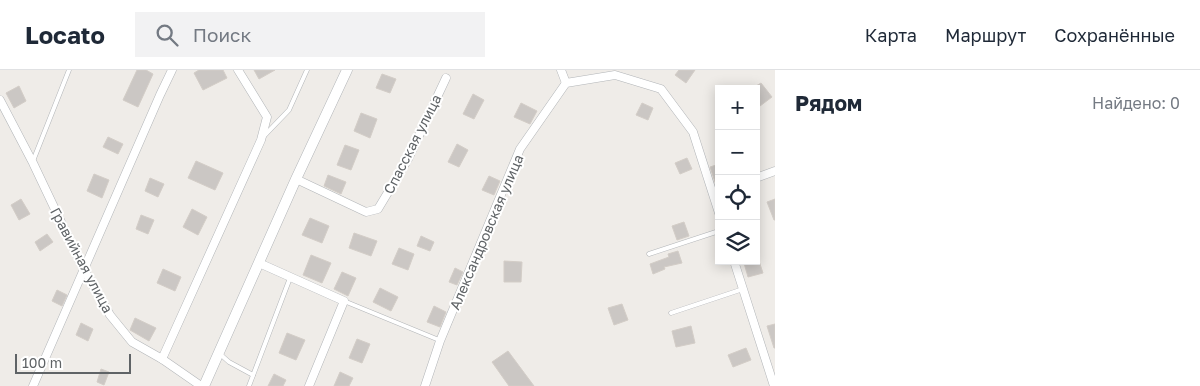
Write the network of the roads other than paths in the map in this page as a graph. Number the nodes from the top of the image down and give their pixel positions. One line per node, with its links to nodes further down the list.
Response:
1 (69, 70): 11 (lane)
2 (172, 70): 20 (street)
3 (238, 70): 10 (street)
4 (307, 70): 10 (lane)
5 (347, 70): 14 (street)
6 (561, 70): 8 (street)
7 (446, 78): 14 (street, Спасская улица)
8 (566, 83): 15 (street); 25 (street, Александровская улица)
9 (0, 100): 11 (street, Гравийная улица)
10 (261, 140): 27 (street)
11 (33, 163): 20 (street, Гравийная улица)
12 (775, 170): 13 (street)
13 (760, 176)
14 (296, 179): 18 (street)
15 (715, 190)
16 (715, 232): 17 (lane)
17 (649, 254)
18 (259, 264): 21 (street); 26 (street)
19 (735, 265): 22 (street)
20 (84, 269): 27 (street, Гравийная улица); 29 (street)
21 (290, 278): 23 (street); 28 (lane)
22 (743, 288): 24 (lane); 34 (street)
23 (344, 301): 25 (lane); 32 (street)
24 (671, 313)
25 (440, 341): 33 (street, Александровская улица)
26 (218, 353): 28 (lane); 30 (street)
27 (162, 359): 30 (street, Гравийная улица)
28 (253, 375): 31 (lane)
29 (33, 386)
30 (203, 386)
31 (249, 386)
32 (309, 386)
33 (425, 386)
34 (774, 386)

